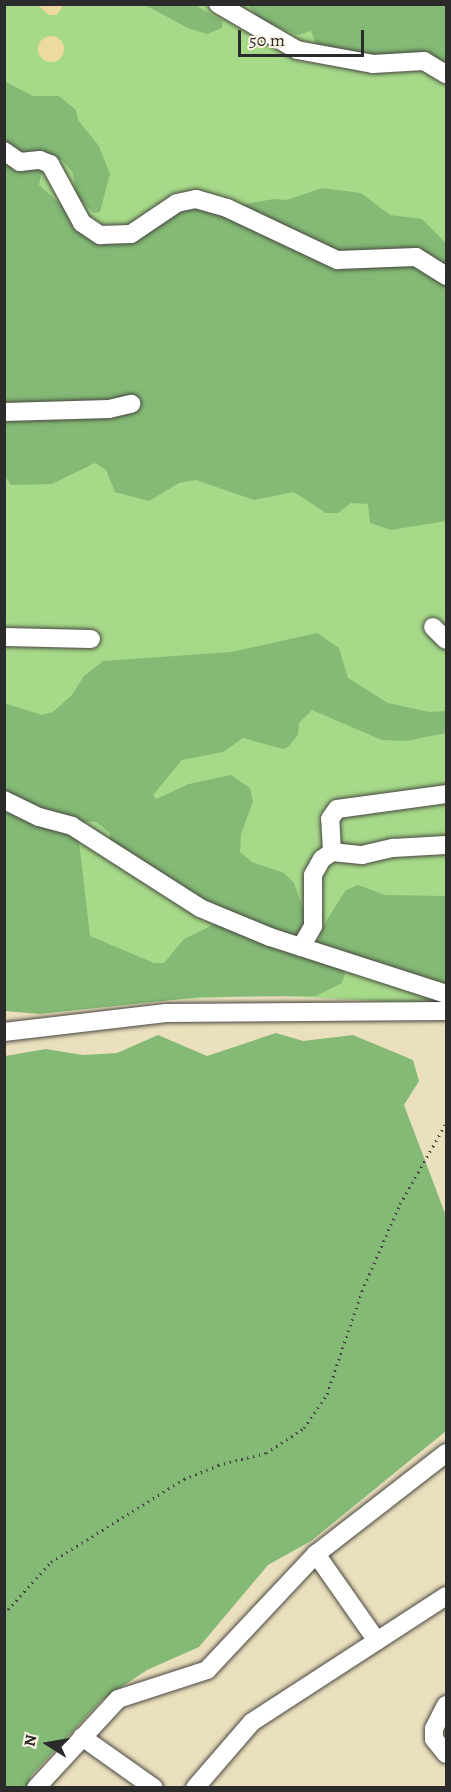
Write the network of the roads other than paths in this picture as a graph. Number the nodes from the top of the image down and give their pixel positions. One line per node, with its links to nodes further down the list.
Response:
1 (218, 4): 2 (street)
2 (447, 74)
3 (4, 151): 4 (street)
4 (447, 276)
5 (131, 404): 6 (street)
6 (4, 412)
7 (4, 637): 8 (street)
8 (91, 639)
9 (447, 794): 12 (street)
10 (4, 800): 13 (street)
11 (447, 845): 12 (street)
12 (332, 852): 13 (street)
13 (301, 947): 14 (street)
14 (447, 993)
15 (447, 1011): 16 (street)
16 (4, 1032)
17 (447, 1453): 18 (street)
18 (316, 1554): 20 (street); 22 (street)
19 (447, 1596): 20 (street)
20 (377, 1641): 26 (street)
21 (447, 1705): 23 (street)
22 (82, 1737): 24 (street); 25 (street)
23 (447, 1754)
24 (36, 1788)
25 (154, 1788)
26 (195, 1788)

